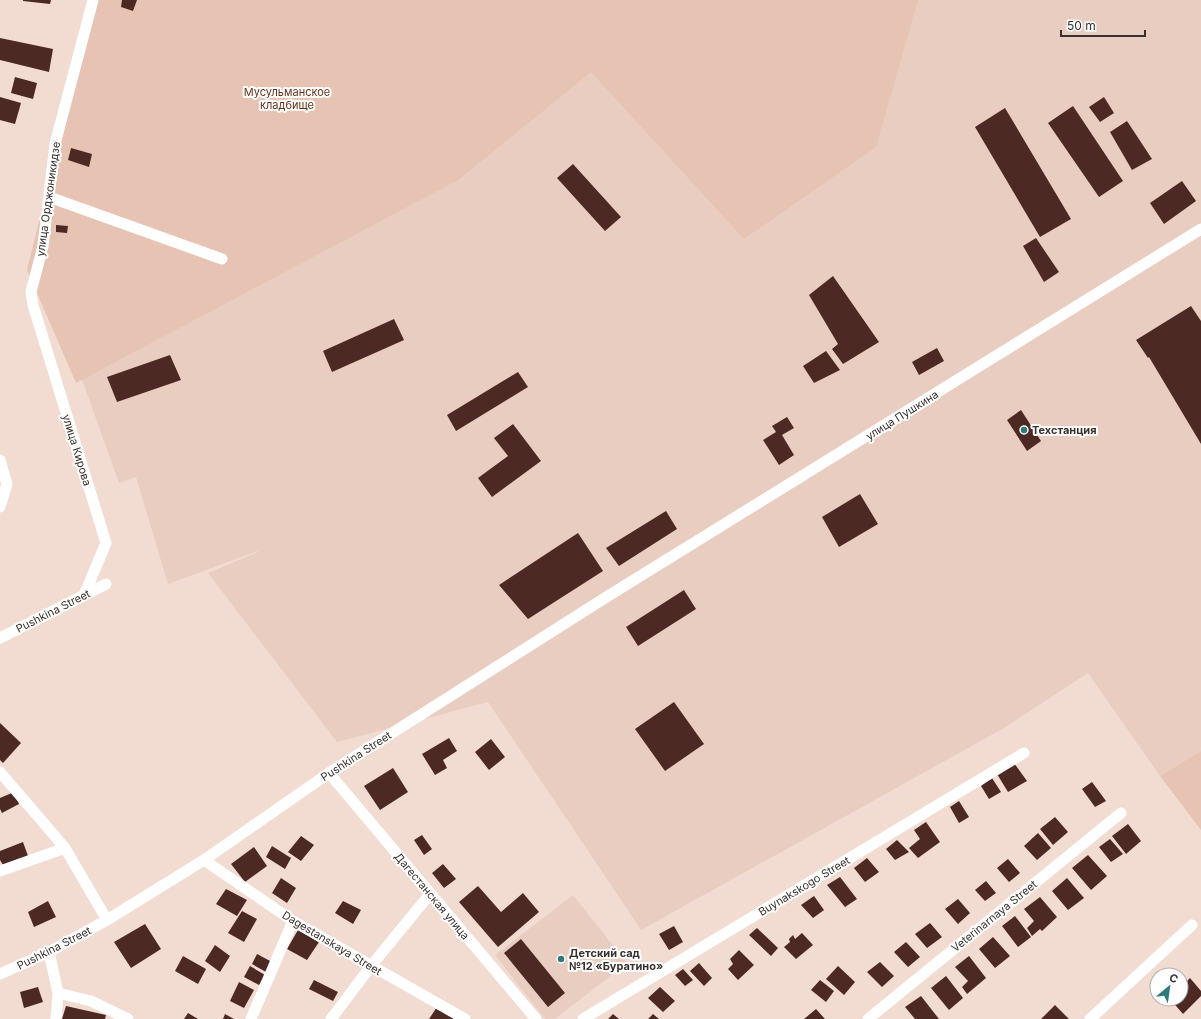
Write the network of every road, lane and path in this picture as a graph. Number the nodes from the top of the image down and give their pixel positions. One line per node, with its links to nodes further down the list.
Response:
1 (93, 0): 2 (street, улица Орджоникидзе)
2 (49, 196): 4 (street); 5 (street, улица Орджоникидзе)
3 (1199, 231): 14 (street, Pushkina Street)
4 (222, 259)
5 (33, 305): 10 (street, улица Кирова)
6 (0, 460): 7 (street)
7 (4, 482): 8 (street)
8 (0, 507)
9 (106, 584): 10 (street, Pushkina Street)
10 (85, 593): 11 (street, Pushkina Street)
11 (0, 638)
12 (1024, 754): 33 (street, Buynakskogo Street)
13 (0, 772): 16 (street)
14 (328, 773): 17 (street, Pushkina Street); 19 (street, Дагестанская улица)
15 (1121, 813): 34 (street, Veterinarnaya Street)
16 (65, 848): 18 (street); 20 (street)
17 (204, 860): 20 (street, Pushkina Street); 21 (street, Dagestanskaya Street)
18 (0, 872)
19 (430, 894): 24 (street); 32 (street, Дагестанская улица)
20 (107, 920): 23 (street, Pushkina Street)
21 (293, 921): 24 (street, Dagestanskaya Street); 29 (street)
22 (1192, 925): 35 (street)
23 (49, 952): 25 (street, Pushkina Street); 26 (street)
24 (371, 966): 30 (street); 31 (street, Dagestanskaya Street)
25 (0, 974)
26 (58, 993): 27 (street); 28 (street)
27 (56, 1019)
28 (128, 1019)
29 (251, 1019)
30 (331, 1019)
31 (465, 1019)
32 (536, 1019)
33 (583, 1019)
34 (868, 1019)
35 (1090, 1019)

